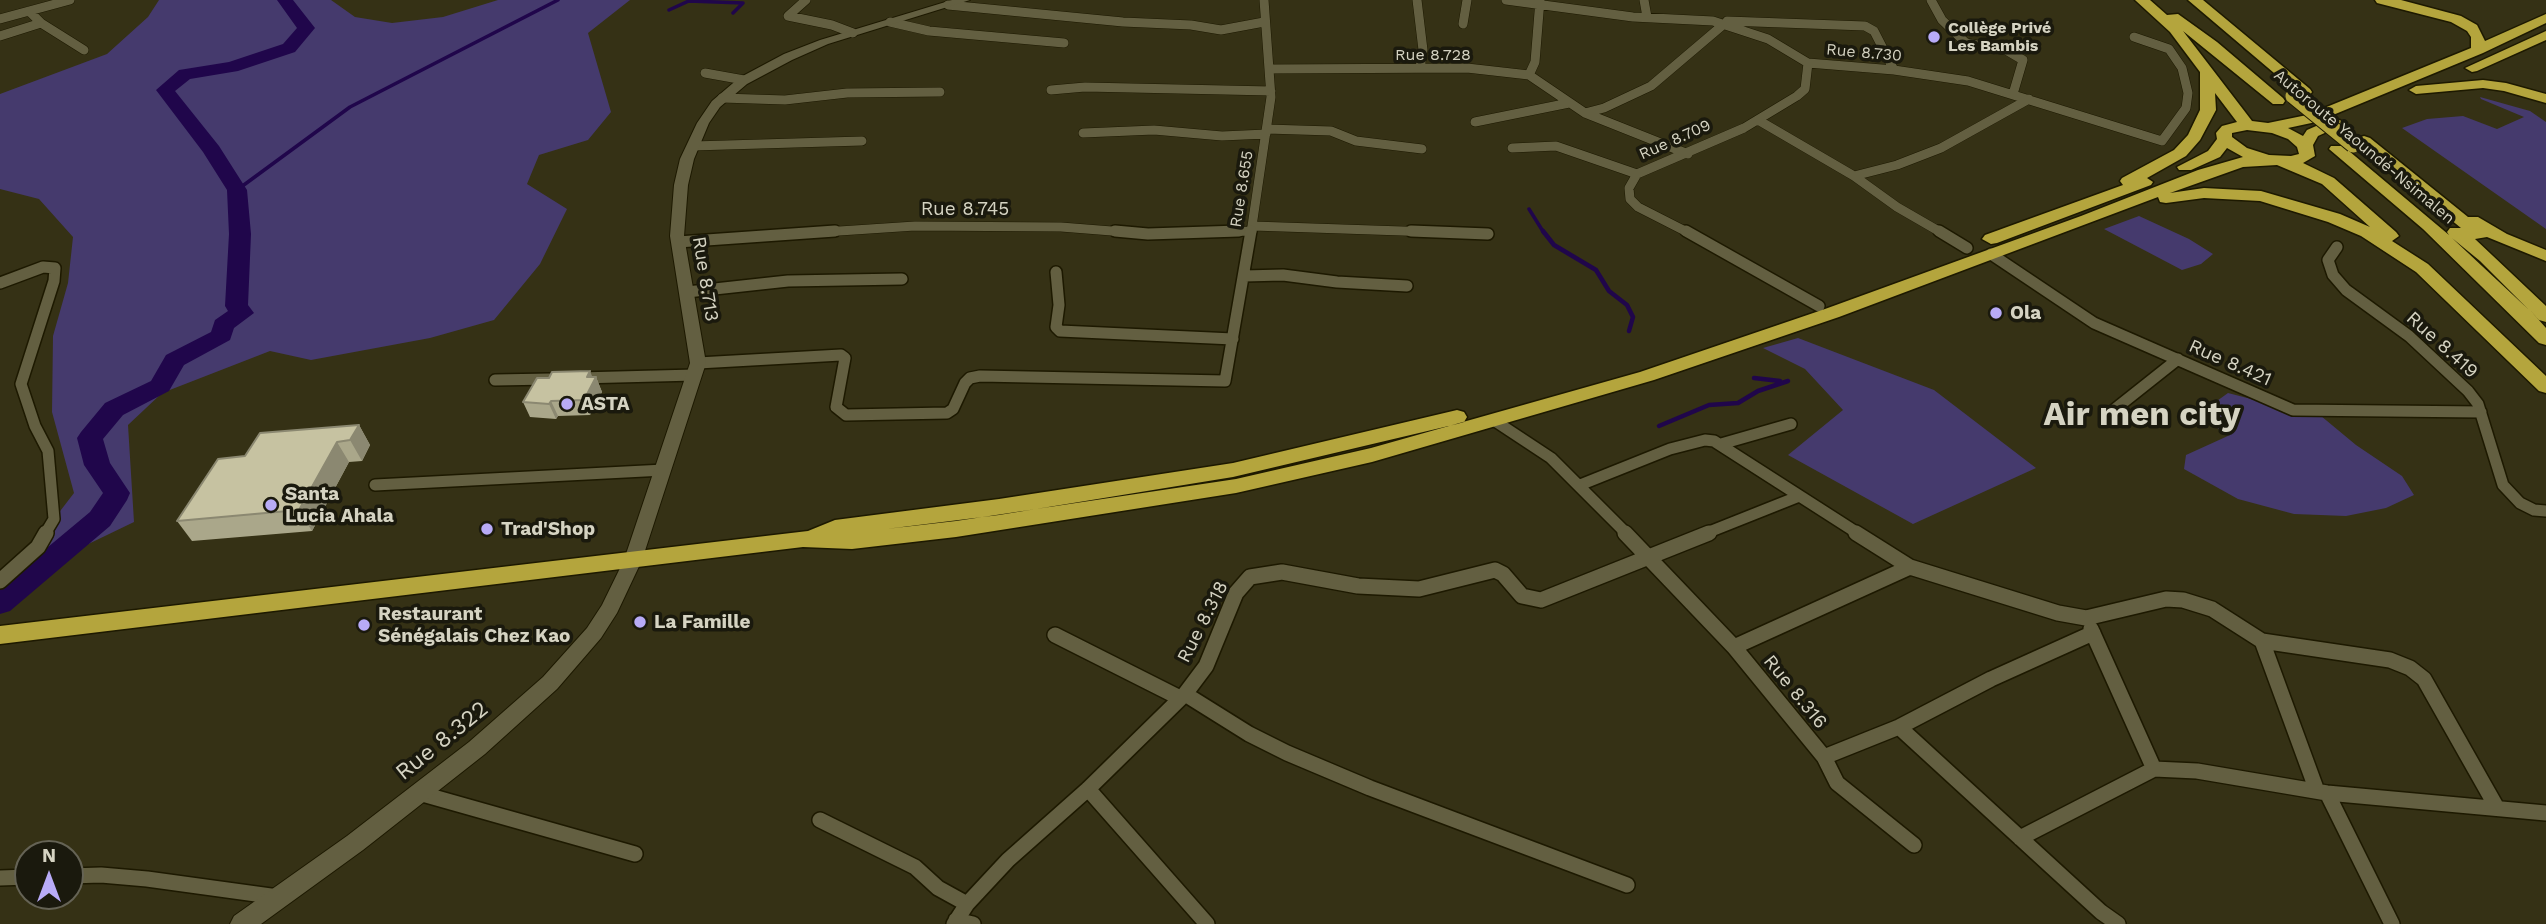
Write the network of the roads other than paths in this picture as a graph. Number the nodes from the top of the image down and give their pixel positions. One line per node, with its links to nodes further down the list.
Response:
1 (70, 0): 17 (street)
2 (806, 0): 27 (street)
3 (964, 0): 16 (main road, Rue 8.713)
4 (1264, 0): 23 (street, Rue 8.655)
5 (1417, 0): 36 (street)
6 (1467, 0): 25 (street)
7 (1506, 0): 15 (street, Rue 8.730)
8 (1644, 0): 18 (street)
9 (1931, 0): 47 (street)
10 (2143, 0): 39 (highway); 48 (highway, Autoroute Yaoundé-Nsimalen)
11 (2166, 0): 48 (highway, Autoroute Yaoundé-Nsimalen)
12 (2178, 0): 34 (highway)
13 (2195, 0): 34 (highway)
14 (2382, 0): 33 (highway)
15 (1539, 1): 18 (street, Rue 8.730); 41 (street)
16 (948, 5): 22 (main road, Rue 8.713); 23 (street)
17 (29, 11): 20 (street); 24 (street)
18 (1647, 17): 21 (street, Rue 8.730)
19 (2546, 18): 33 (highway)
20 (0, 19)
21 (1713, 21): 26 (street, Rue 8.730); 38 (street)
22 (890, 22): 27 (main road, Rue 8.713); 31 (street)
23 (1264, 22): 37 (street, Rue 8.655)
24 (41, 23): 29 (street); 32 (street)
25 (1463, 24)
26 (1724, 24): 35 (street, Rue 8.730); 53 (street)
27 (853, 33): 42 (main road, Rue 8.713)
28 (2546, 35): 44 (highway)
29 (0, 36)
30 (2134, 37): 50 (street, Rue 8.730)
31 (1064, 43)
32 (84, 50)
33 (2478, 50): 57 (highway)
34 (2261, 56): 48 (highway)
35 (1808, 62): 38 (street, Rue 8.730); 54 (street, Rue 8.709)
36 (1420, 68): 37 (street, Rue 8.728); 41 (street, Rue 8.728)
37 (1269, 69): 45 (street, Rue 8.655)
38 (1894, 69): 47 (street, Rue 8.730)
39 (2207, 72): 56 (highway); 72 (highway)
40 (705, 74): 42 (street)
41 (1529, 75): 52 (street, Rue 8.728)
42 (744, 80): 49 (main road, Rue 8.713)
43 (1051, 90): 45 (street)
44 (2416, 90): 51 (highway); 62 (highway)
45 (1271, 91): 58 (street, Rue 8.655)
46 (940, 92): 49 (street)
47 (2013, 94): 50 (street, Rue 8.730)
48 (2292, 96): 63 (highway, Autoroute Yaoundé-Nsimalen); 63 (highway)
49 (722, 98): 64 (main road, Rue 8.713)
50 (2029, 99): 70 (street)
51 (2546, 99)
52 (1569, 103): 53 (street, Rue 8.728); 55 (street)
53 (1585, 113): 67 (street, Rue 8.728)
54 (1758, 120): 67 (street, Rue 8.709); 70 (street)
55 (1475, 122)
56 (2247, 125): 57 (highway); 60 (highway)
57 (2268, 128): 62 (highway)
58 (1266, 132): 59 (street); 66 (street); 74 (street, Rue 8.655)
59 (1083, 134)
60 (2225, 139): 68 (highway); 72 (highway)
61 (862, 141): 64 (street)
62 (2305, 145): 68 (highway)
63 (2352, 145): 71 (highway); 90 (highway, Autoroute Yaoundé-Nsimalen); 92 (highway, Autoroute Yaoundé-Nsimalen)
64 (693, 146): 76 (main road, Rue 8.713)
65 (1513, 148): 69 (street)
66 (1422, 149)
67 (1688, 154): 69 (street, Rue 8.709)
68 (2274, 161): 73 (highway); 81 (highway)
69 (1637, 174): 89 (street, Rue 8.709)
70 (1854, 176): 78 (street)
71 (2427, 190): 80 (highway); 88 (highway)
72 (2064, 211): 78 (highway)
73 (2087, 220): 79 (highway); 81 (highway)
74 (1252, 229): 75 (street, Rue 8.745); 76 (street, Rue 8.745); 83 (street, Rue 8.655)
75 (1488, 234)
76 (678, 242): 87 (main road, Rue 8.713)
77 (2337, 247): 98 (street, Rue 8.419)
78 (1967, 248): 89 (highway)
79 (1991, 254): 93 (street, Rue 8.421); 100 (highway)
80 (2546, 256)
81 (2422, 268): 97 (highway)
82 (1056, 272): 91 (street)
83 (1244, 276): 86 (street); 91 (street, Rue 8.655)
84 (902, 279): 87 (street)
85 (0, 283): 112 (street)
86 (1407, 286)
87 (687, 292): 94 (main road, Rue 8.713)
88 (2546, 301)
89 (1819, 306): 108 (highway)
90 (2546, 316)
91 (1233, 339): 96 (street, Rue 8.655)
92 (2546, 339)
93 (2178, 359): 98 (street, Rue 8.421); 99 (street)
94 (697, 369): 95 (street); 96 (street); 103 (main road, Rue 8.713)
95 (495, 380)
96 (1225, 381)
97 (2546, 387)
98 (2481, 412): 107 (street, Rue 8.419)
99 (2117, 414)
100 (1494, 421): 105 (street, Rue 8.316); 108 (highway)
101 (1791, 424): 102 (street)
102 (1721, 444): 105 (street); 106 (street)
103 (664, 470): 104 (street); 110 (main road, Rue 8.713)
104 (375, 485)
105 (1580, 485): 109 (street, Rue 8.316)
106 (1797, 497): 109 (street); 111 (street)
107 (2546, 511)
108 (803, 539): 110 (highway)
109 (1647, 557): 118 (street, Rue 8.316); 119 (street, Rue 8.318)
110 (633, 561): 115 (highway); 125 (main road, Rue 8.322)
111 (1910, 567): 113 (street); 118 (street)
112 (0, 580)
113 (2086, 618): 114 (street); 117 (street)
114 (2093, 634): 120 (street); 122 (street)
115 (0, 635)
116 (1055, 635): 119 (street)
117 (2262, 641): 124 (street); 126 (street)
118 (1734, 648): 121 (street, Rue 8.316)
119 (1183, 696): 123 (street, Rue 8.318); 133 (street)
120 (1899, 727): 121 (street, Rue 8.316); 129 (street)
121 (1824, 757): 130 (street)
122 (2154, 769): 124 (street); 129 (street)
123 (1088, 789): 135 (street, Rue 8.318); 138 (street)
124 (2323, 792): 126 (street); 140 (street)
125 (419, 793): 131 (street); 134 (main road, Rue 8.322)
126 (2497, 808): 127 (street)
127 (2546, 813)
128 (820, 820): 135 (street)
129 (2020, 838): 139 (street)
130 (1914, 845)
131 (635, 854)
132 (84, 876): 134 (street)
133 (1627, 885)
134 (280, 897): 137 (main road, Rue 8.322)
135 (967, 904): 136 (street, Rue 8.318)
136 (961, 923)
137 (242, 924)
138 (1206, 924)
139 (2118, 924)
140 (2392, 924)

